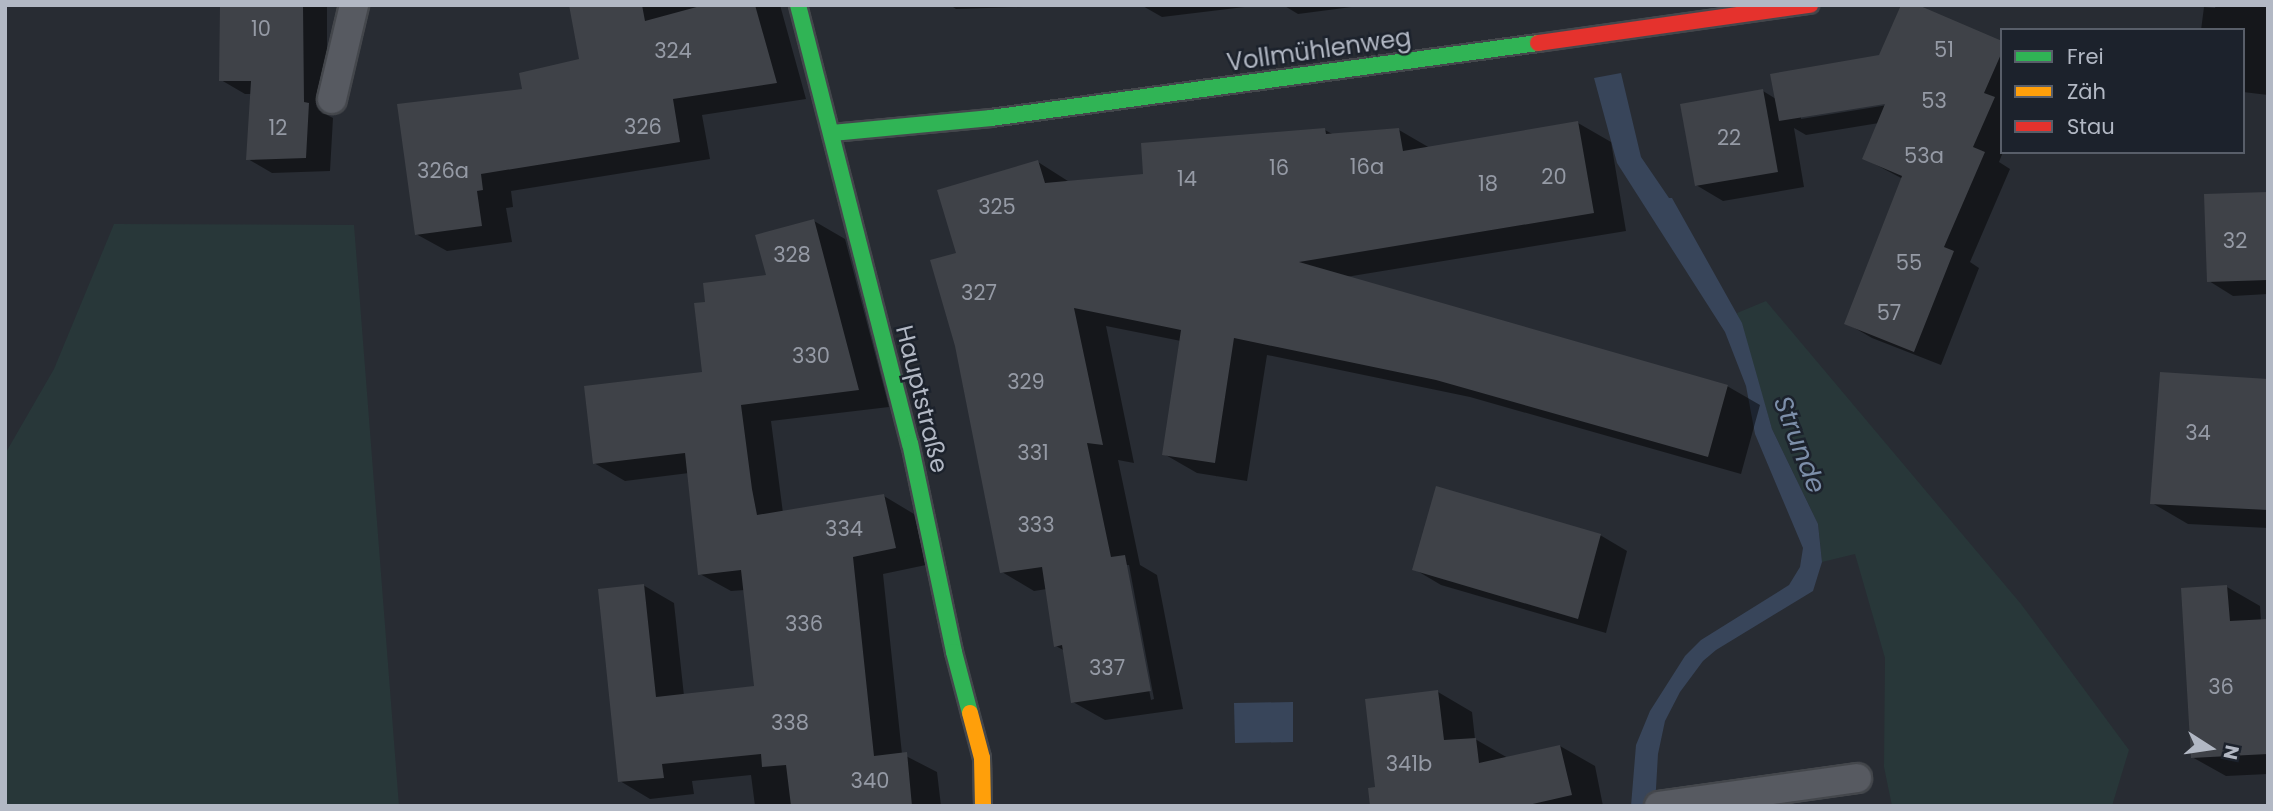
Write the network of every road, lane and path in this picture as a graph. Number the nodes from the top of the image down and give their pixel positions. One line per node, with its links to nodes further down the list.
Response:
1 (354, 5): 4 (lane)
2 (798, 5): 5 (street, Hauptstraße)
3 (1810, 5): 5 (street, Vollmühlenweg)
4 (332, 99)
5 (832, 134): 7 (street, Hauptstraße)
6 (1857, 778): 8 (lane)
7 (983, 806)
8 (1659, 806)

